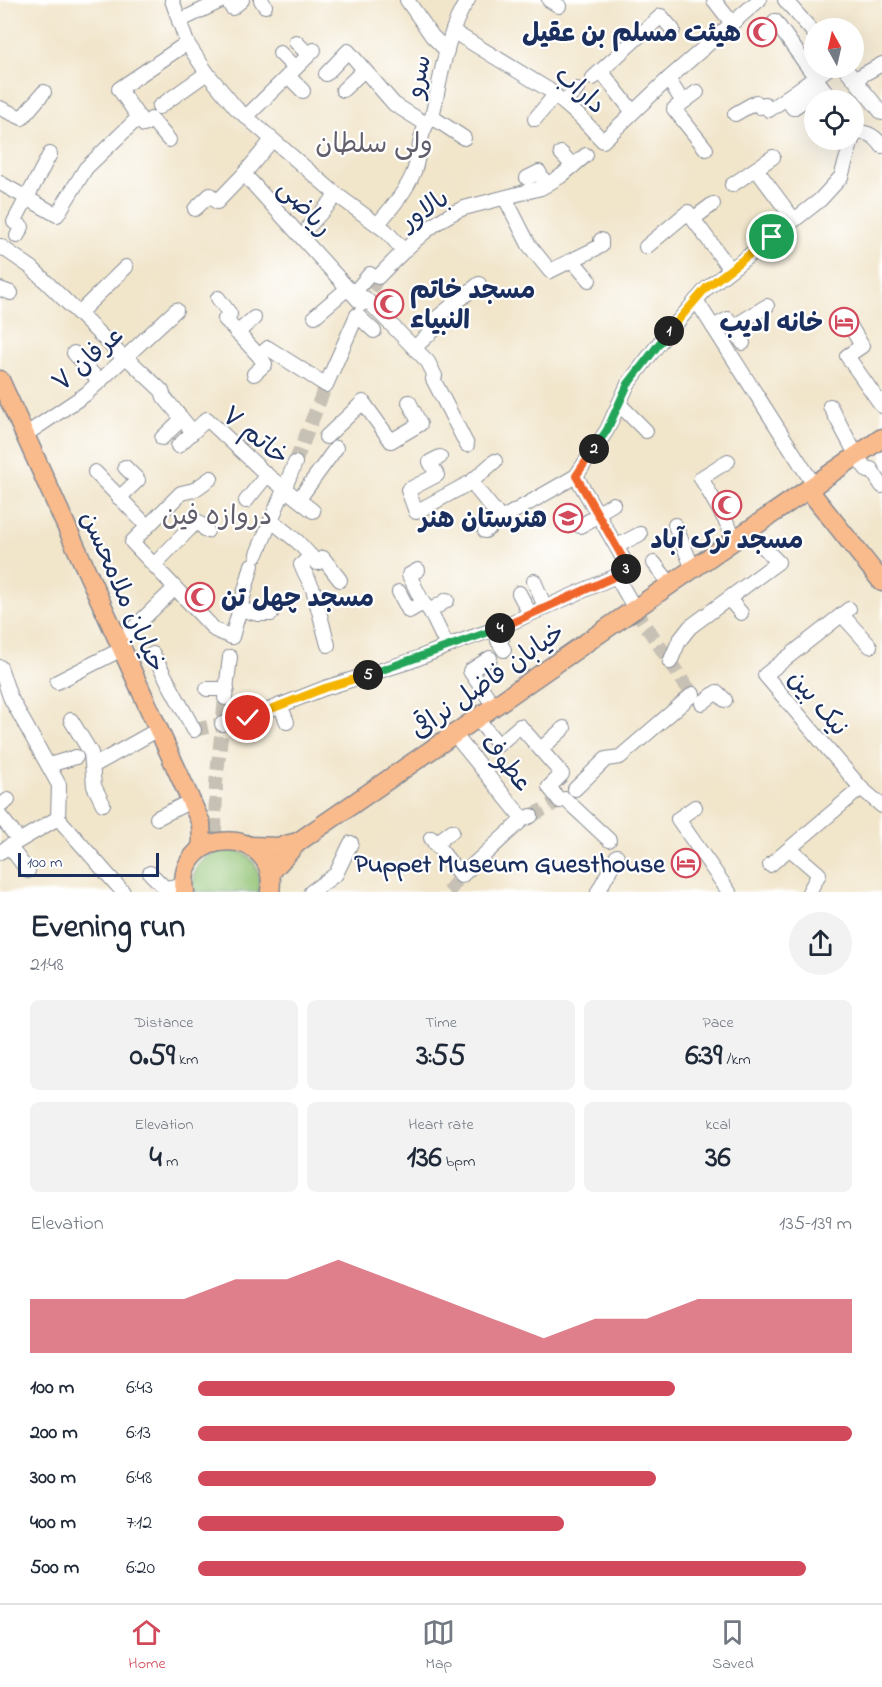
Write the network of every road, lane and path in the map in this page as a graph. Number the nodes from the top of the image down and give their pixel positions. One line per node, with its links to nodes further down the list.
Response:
1 (172, 0): 9 (street)
2 (225, 0): 3 (street); 9 (street)
3 (242, 0)
4 (407, 0): 17 (street)
5 (468, 0): 14 (street, سرو)
6 (714, 0): 11 (street)
7 (759, 0): 11 (street)
8 (785, 0): 12 (street)
9 (179, 21): 16 (street)
10 (775, 21): 27 (street)
11 (731, 22): 25 (street)
12 (804, 22)
13 (673, 30): 38 (street)
14 (454, 32): 17 (street, سرو); 34 (street, داراب)
15 (296, 42): 21 (street)
16 (187, 43): 22 (street); 41 (street)
17 (447, 51): 44 (street, سرو)
18 (280, 53): 21 (street)
19 (882, 63): 26 (street)
20 (364, 70): 23 (street); 29 (street); 44 (street)
21 (292, 72): 31 (street); 42 (street)
22 (207, 73): 36 (street); 42 (street)
23 (326, 74)
24 (823, 78): 27 (street)
25 (668, 79): 35 (street); 38 (street)
26 (855, 79): 39 (street)
27 (820, 82): 30 (street); 40 (street)
28 (577, 89): 34 (street)
29 (343, 90)
30 (825, 90)
31 (303, 91)
32 (44, 92): 37 (street)
33 (697, 92): 35 (street)
34 (560, 99): 38 (street, داراب); 43 (street)
35 (683, 102): 50 (street)
36 (159, 107)
37 (0, 108)
38 (632, 111)
39 (882, 113)
40 (735, 114)
41 (139, 117): 47 (street); 64 (street)
42 (246, 117): 48 (street)
43 (535, 118)
44 (429, 121): 46 (street); 70 (street, سرو)
45 (864, 134): 49 (street)
46 (464, 138)
47 (169, 140)
48 (272, 140): 58 (street, ریاضی); 63 (street)
49 (882, 146)
50 (706, 149)
51 (849, 150): 69 (street)
52 (561, 153): 56 (street)
53 (50, 154): 64 (street)
54 (586, 155): 56 (street, بالاور)
55 (773, 157): 57 (street)
56 (573, 166): 61 (street, بالاور)
57 (756, 169): 62 (street); 69 (street)
58 (244, 174): 67 (street); 83 (street, ریاضی)
59 (527, 178): 61 (street)
60 (0, 183): 64 (street)
61 (546, 185): 65 (street, بالاور)
62 (732, 185)
63 (337, 195): 70 (street); 71 (street)
64 (26, 198): 72 (street)
65 (505, 198): 76 (street, بالاور); 77 (street)
66 (713, 204): 68 (street)
67 (195, 209)
68 (693, 219): 75 (street); 79 (street)
69 (794, 220): 79 (street)
70 (378, 224): 76 (street)
71 (309, 226)
72 (17, 236)
73 (601, 240): 77 (street)
74 (0, 246): 87 (street, خاتم ۷)
75 (646, 246)
76 (404, 251): 83 (street, بالاور)
77 (572, 260): 80 (street)
78 (126, 267): 87 (street)
79 (730, 269): 84 (street)
80 (589, 280)
81 (479, 284): 96 (street)
82 (218, 298): 94 (street)
83 (357, 300): 88 (street); 93 (street); 96 (street); 98 (street)
84 (696, 300): 91 (street); 104 (street)
85 (767, 306): 92 (street)
86 (176, 310): 99 (street, عرفان ۷)
87 (79, 313): 99 (street, خاتم ۷)
88 (315, 316)
89 (254, 318): 94 (street)
90 (848, 322): 106 (street)
91 (713, 327): 92 (street); 130 (street)
92 (733, 327): 95 (street)
93 (374, 331)
94 (237, 333): 98 (street)
95 (743, 343)
96 (414, 348): 114 (street)
97 (74, 353): 102 (street)
98 (259, 356): 100 (street)
99 (126, 358): 102 (street, عرفان ۷); 107 (street, خاتم ۷)
100 (254, 374)
101 (0, 380): 110 (main road, خیابان ملامحسن)
102 (100, 382): 110 (street, عرفان ۷)
103 (409, 402): 111 (street)
104 (619, 404): 108 (street); 126 (street)
105 (830, 405): 117 (street)
106 (882, 406)
107 (182, 419): 109 (street, خاتم ۷); 112 (street)
108 (646, 431)
109 (193, 432): 115 (street); 125 (street, خاتم ۷)
110 (25, 435): 172 (main road, خیابان ملامحسن)
111 (326, 437)
112 (162, 438)
113 (882, 438): 117 (main road, خیابان فاضل نراقی)
114 (467, 445)
115 (178, 446)
116 (336, 448): 133 (street)
117 (857, 455): 122 (street); 130 (main road, خیابان فاضل نراقی)
118 (440, 457): 128 (street)
119 (495, 461): 128 (street)
120 (728, 461): 146 (street)
121 (294, 463): 131 (street)
122 (876, 466): 129 (street)
123 (125, 467): 132 (street)
124 (95, 472): 132 (street)
125 (267, 475): 131 (street, خاتم ۷); 134 (street)
126 (576, 476): 137 (street); 138 (street)
127 (212, 478): 141 (street)
128 (471, 482): 138 (street)
129 (882, 486)
130 (811, 487): 146 (main road, خیابان فاضل نراقی); 156 (main road)
131 (285, 490): 133 (street, خاتم ۷); 139 (street)
132 (119, 498): 141 (street)
133 (298, 499): 136 (street, خاتم ۷)
134 (246, 501)
135 (612, 504): 137 (street)
136 (313, 511)
137 (598, 514): 142 (street); 147 (street)
138 (501, 519): 144 (street)
139 (272, 521): 148 (street); 165 (street)
140 (675, 525): 151 (street)
141 (147, 526): 150 (street)
142 (580, 526)
143 (207, 531): 150 (street)
144 (485, 531)
145 (640, 534): 147 (street)
146 (742, 535): 151 (main road, خیابان فاضل نراقی); 161 (street)
147 (617, 546): 153 (street)
148 (311, 556): 154 (street); 171 (street)
149 (654, 563): 157 (street)
150 (154, 565): 158 (street)
151 (693, 569): 157 (main road, خیابان فاضل نراقی)
152 (418, 570): 163 (street)
153 (616, 576): 164 (street); 166 (street)
154 (340, 580)
155 (534, 581): 164 (street)
156 (882, 582)
157 (671, 585): 166 (main road, خیابان فاضل نراقی)
158 (175, 588): 165 (street); 172 (street)
159 (399, 592): 163 (street)
160 (519, 592): 169 (street)
161 (729, 599): 167 (street); 179 (street)
162 (447, 600): 163 (street)
163 (427, 607): 173 (street)
164 (545, 607): 169 (street)
165 (238, 609): 168 (street)
166 (635, 609): 186 (main road, خیابان فاضل نراقی)
167 (741, 613)
168 (272, 614)
169 (530, 614): 170 (street)
170 (498, 628): 173 (street); 175 (street)
171 (328, 645)
172 (121, 646): 181 (street); 192 (main road, خیابان ملامحسن)
173 (447, 646): 185 (street)
174 (870, 646): 199 (street, نیک بین)
175 (504, 650)
176 (153, 654): 193 (street)
177 (230, 657): 182 (street)
178 (490, 658): 186 (street)
179 (670, 662)
180 (0, 667): 183 (street)
181 (57, 682)
182 (207, 689)
183 (5, 700): 197 (street)
184 (724, 700): 200 (street)
185 (280, 705): 189 (street); 190 (street)
186 (494, 706): 187 (main road, خیابان فاضل نراقی)
187 (477, 718): 194 (main road, خیابان فاضل نراقی); 195 (street)
188 (71, 720): 198 (street)
189 (287, 722)
190 (222, 726)
191 (564, 728): 195 (street)
192 (159, 729): 198 (street); 201 (main road, خیابان ملامحسن)
193 (194, 730)
194 (454, 734): 209 (street, عطوف); 212 (main road, خیابان فاضل نراقی)
195 (540, 749): 200 (street)
196 (76, 758): 197 (street)
197 (49, 765): 206 (street)
198 (93, 766): 202 (street)
199 (861, 788): 203 (street, نیک بین); 216 (street)
200 (567, 796): 211 (street)
201 (191, 801): 207 (street); 208 (main road, خیابان ملامحسن)
202 (103, 804)
203 (882, 806)
204 (695, 807): 228 (street)
205 (0, 816): 214 (street)
206 (57, 818): 214 (street); 224 (street)
207 (157, 818)
208 (201, 823): 210 (main road); 217 (main road)
209 (452, 831)
210 (227, 840): 215 (main road); 217 (main road)
211 (609, 840)
212 (298, 842): 215 (main road); 222 (main road)
213 (351, 843): 226 (street)
214 (9, 846): 220 (street)
215 (250, 846): 222 (main road)
216 (790, 849): 219 (street); 229 (street)
217 (199, 850): 223 (main road)
218 (617, 856): 227 (street)
219 (770, 865)
220 (28, 872)
221 (150, 873): 223 (street)
222 (270, 873): 225 (main road)
223 (184, 889)
224 (123, 892)
225 (270, 892)
226 (311, 892)
227 (598, 892)
228 (729, 892)
229 (809, 892)

